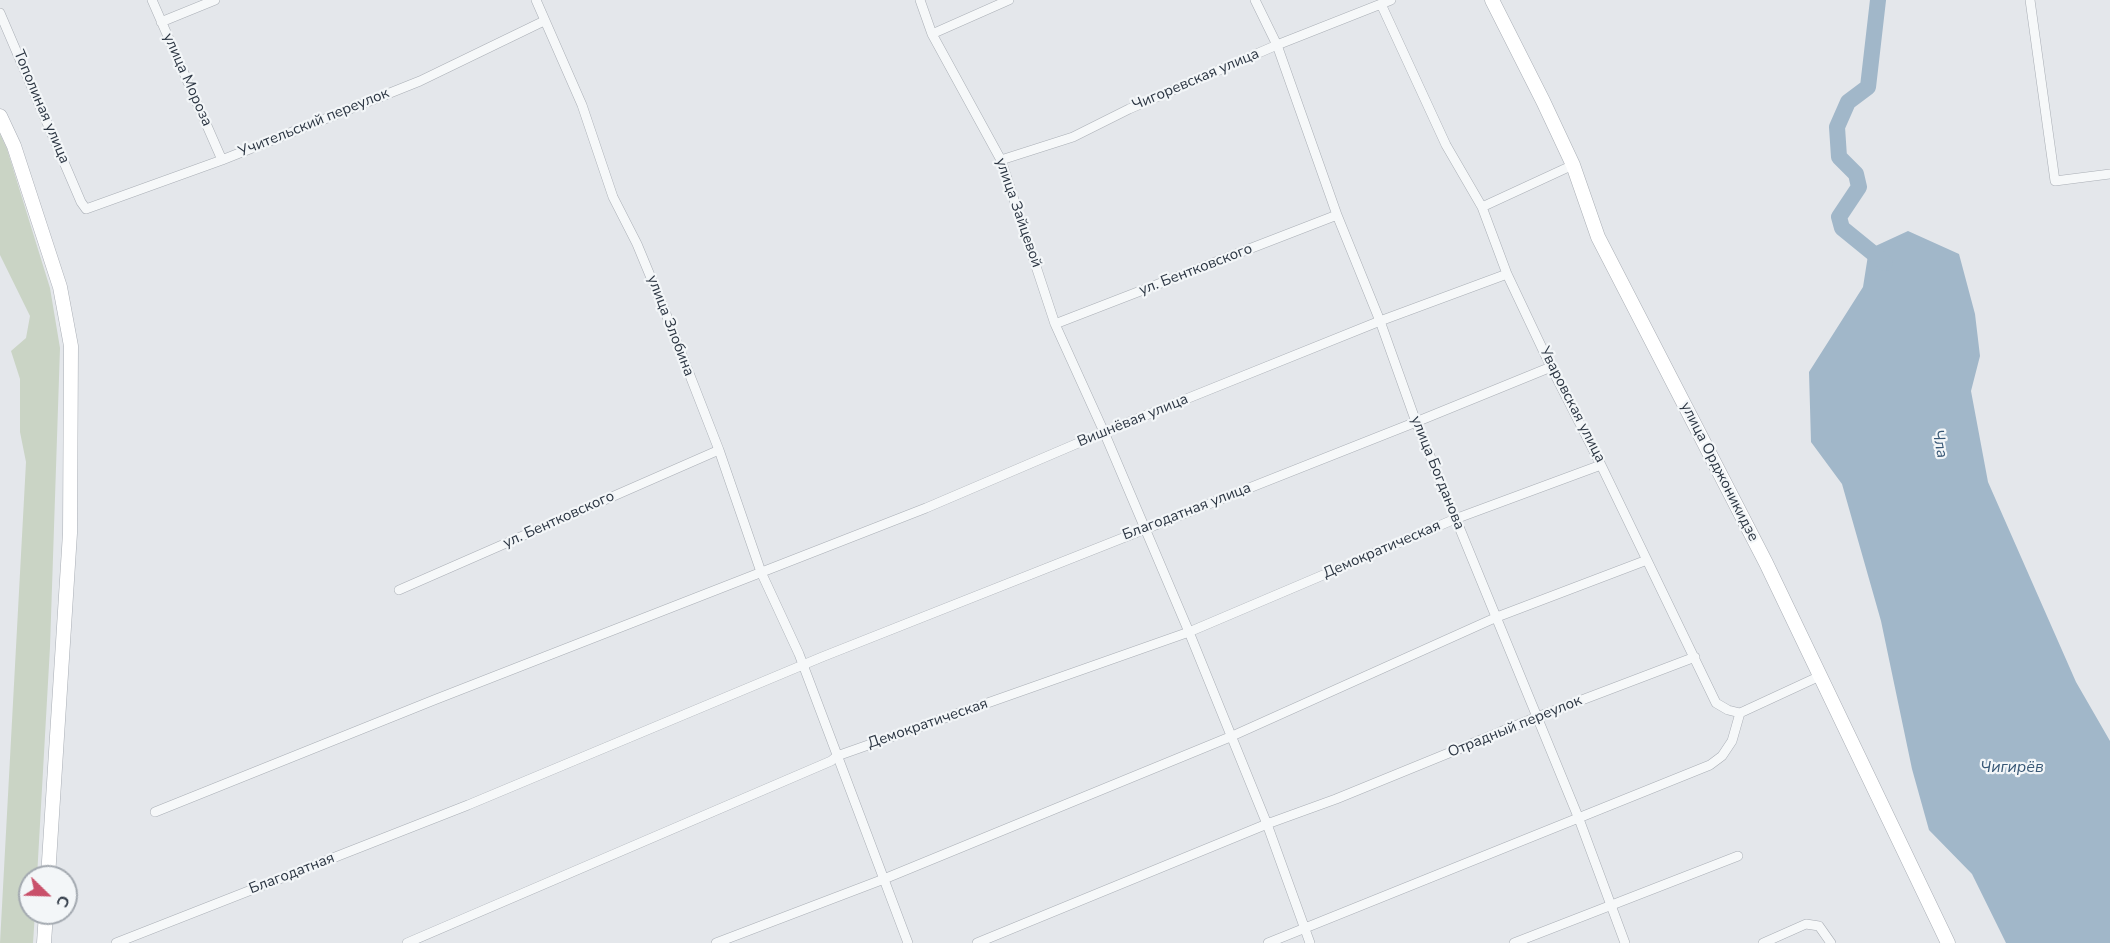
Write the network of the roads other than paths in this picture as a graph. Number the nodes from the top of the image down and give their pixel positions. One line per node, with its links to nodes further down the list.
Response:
1 (152, 0): 12 (street, улица Мороза)
2 (216, 0): 12 (street)
3 (536, 0): 13 (street, улица Злобина)
4 (920, 0): 14 (street, улица Зайцевой)
5 (1009, 0): 14 (street)
6 (1255, 0): 15 (street, улица Богданова)
7 (1391, 0): 10 (street, Чигоревская улица)
8 (1492, 0): 19 (street, улица Орджоникидзе)
9 (2030, 0): 20 (street)
10 (1381, 4): 15 (street, Чигоревская улица); 22 (street, Уваровская улица)
11 (0, 13): 21 (street, Тополиная улица)
12 (161, 21): 17 (street, улица Мороза)
13 (544, 21): 17 (street, Учительский переулок); 30 (street, улица Злобина)
14 (932, 34): 18 (street, улица Зайцевой)
15 (1277, 45): 18 (street, Чигоревская улица); 23 (street, улица Богданова)
16 (0, 116): 50 (street)
17 (222, 160): 21 (street, Учительский переулок)
18 (1001, 160): 26 (street, улица Зайцевой)
19 (1572, 165): 22 (street); 41 (street, улица Орджоникидзе)
20 (2110, 174)
21 (81, 202)
22 (1482, 207): 24 (street, Уваровская улица)
23 (1337, 216): 25 (street, улица Богданова); 26 (street, ул. Бентковского)
24 (1507, 274): 25 (street, Вишнёвая улица); 27 (street, Уваровская улица)
25 (1380, 321): 28 (street, улица Богданова); 29 (street, Вишнёвая улица)
26 (1055, 324): 29 (street, улица Зайцевой)
27 (1551, 367): 28 (street, Благодатная улица); 31 (street, Уваровская улица)
28 (1416, 422): 32 (street, улица Богданова); 33 (street, Благодатная улица)
29 (1104, 432): 33 (street, улица Зайцевой); 35 (street, Вишнёвая улица)
30 (718, 450): 35 (street, улица Злобина); 36 (street, ул. Бентковского)
31 (1601, 465): 32 (street, Демократическая); 34 (street, Уваровская улица)
32 (1455, 519): 37 (street, улица Богданова); 38 (street, Демократическая)
33 (1145, 529): 38 (street, улица Зайцевой); 40 (street, Благодатная улица)
34 (1647, 560): 37 (street); 39 (street, Уваровская улица)
35 (761, 572): 40 (street, улица Злобина); 46 (street, Вишнёвая улица)
36 (399, 590)
37 (1497, 617): 43 (street, улица Богданова); 44 (street)
38 (1189, 632): 44 (street, улица Зайцевой); 45 (street, Демократическая)
39 (1695, 657): 42 (street, Уваровская улица); 43 (street, Отрадный переулок)
40 (803, 664): 45 (street, улица Злобина); 56 (street, Благодатная)
41 (1820, 676): 42 (street); 67 (street, улица Орджоникидзе)
42 (1740, 713): 47 (street)
43 (1537, 717): 47 (street, улица Богданова); 48 (street, Отрадный переулок)
44 (1230, 737): 48 (street, улица Зайцевой); 51 (street)
45 (837, 756): 51 (street, улица Злобина); 57 (street, Демократическая)
46 (155, 812)
47 (1579, 819): 52 (street, улица Богданова); 54 (street)
48 (1267, 824): 54 (street, улица Зайцевой); 60 (street, Отрадный переулок)
49 (1738, 856): 52 (street)
50 (49, 865)
51 (884, 879): 58 (street); 59 (street, улица Злобина)
52 (1610, 904): 63 (street); 64 (street, улица Богданова)
53 (45, 925): 55 (street)
54 (1305, 929): 61 (street); 62 (street, улица Зайцевой)
55 (44, 943)
56 (116, 943)
57 (407, 943)
58 (717, 943)
59 (908, 943)
60 (977, 943)
61 (1268, 943)
62 (1310, 943)
63 (1514, 943)
64 (1625, 943)
65 (1763, 943): 66 (street)
66 (1831, 943)
67 (1948, 943)

